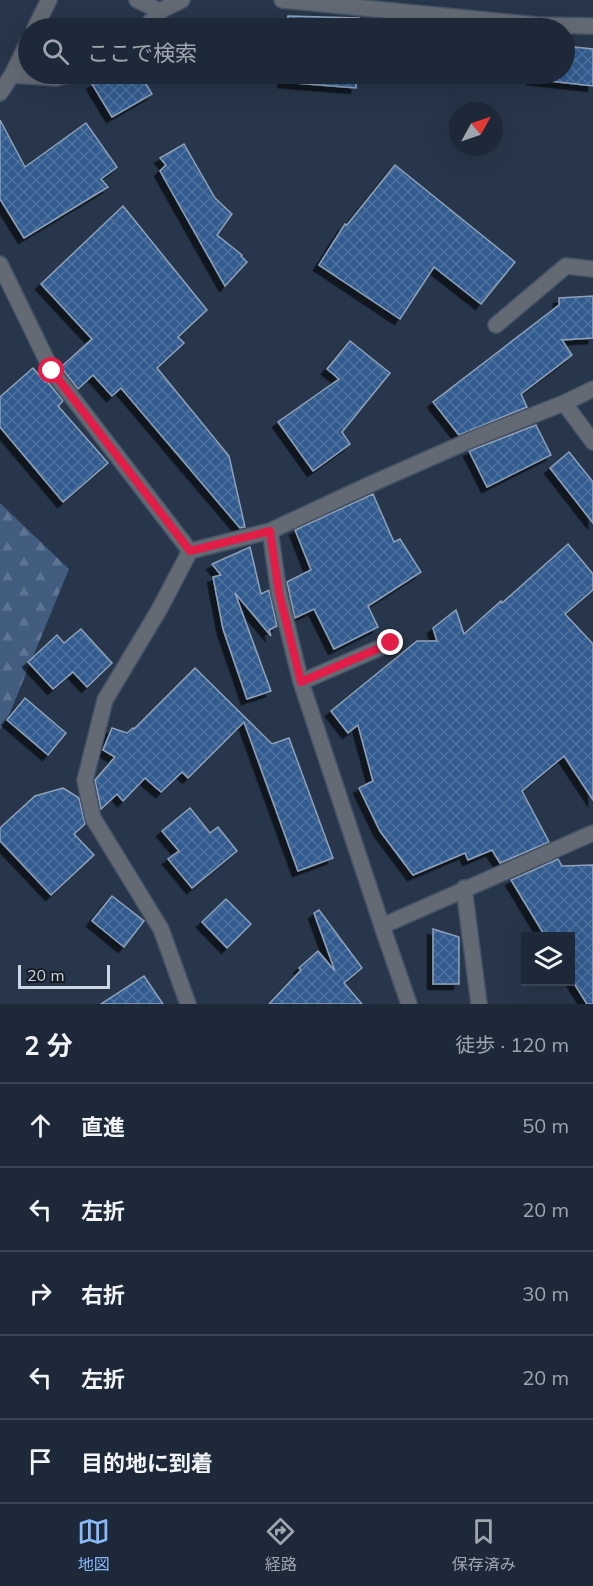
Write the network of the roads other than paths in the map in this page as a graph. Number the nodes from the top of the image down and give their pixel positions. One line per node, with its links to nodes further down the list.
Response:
1 (49, 0): 6 (street)
2 (137, 0): 5 (street)
3 (182, 0): 5 (street)
4 (282, 0): 8 (street)
5 (160, 11): 7 (street)
6 (40, 18)
7 (154, 18)
8 (466, 18)
9 (575, 26): 10 (street)
10 (593, 26)
11 (18, 63): 12 (street)
12 (12, 75): 13 (street); 14 (street)
13 (18, 75)
14 (0, 93)
15 (0, 264): 22 (street)
16 (593, 269): 17 (street)
17 (496, 325)
18 (593, 389): 19 (street)
19 (564, 403): 20 (street); 21 (street)
20 (593, 442)
21 (270, 531): 22 (street); 24 (street)
22 (190, 551): 28 (street)
23 (391, 643): 24 (street)
24 (301, 682): 27 (street)
25 (593, 832): 26 (street)
26 (464, 888): 27 (street); 30 (street)
27 (382, 926): 29 (street)
28 (188, 1004)
29 (409, 1004)
30 (479, 1004)

